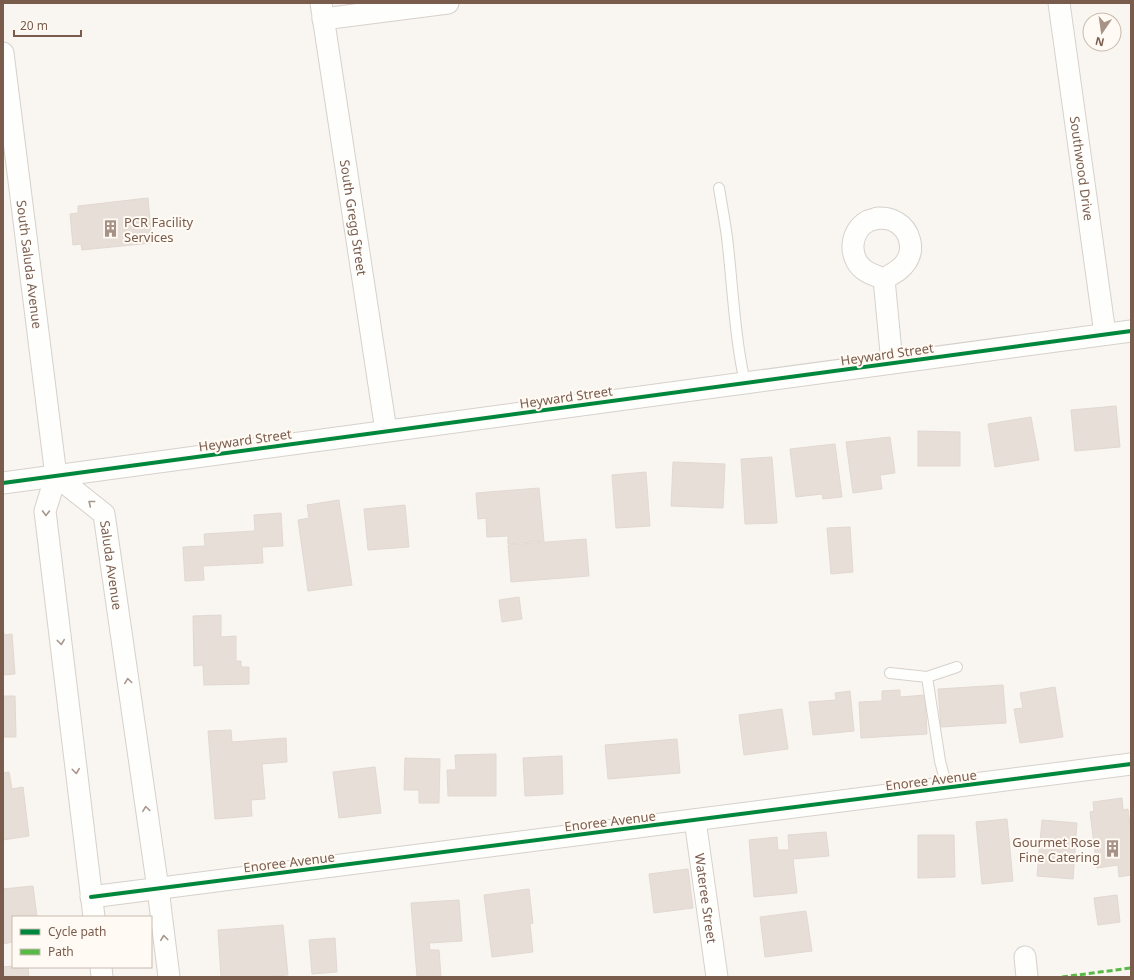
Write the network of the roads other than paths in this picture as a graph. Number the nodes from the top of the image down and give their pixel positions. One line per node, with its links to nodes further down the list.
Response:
1 (448, 3): 3 (street)
2 (1059, 3): 8 (street, Southwood Drive)
3 (322, 11): 11 (street, South Gregg Street)
4 (3, 53): 12 (street, South Saluda Avenue)
5 (719, 188): 10 (lane)
6 (884, 279): 9 (street)
7 (1131, 331): 8 (street, Heyward Street)
8 (1106, 334): 9 (street, Heyward Street)
9 (892, 363): 10 (street, Heyward Street)
10 (745, 383): 11 (street, Heyward Street)
11 (386, 432): 12 (street, Heyward Street)
12 (56, 476): 13 (street, Heyward Street); 20 (street, Saluda Avenue, one-way to 12); 21 (street, one-way to 21)
13 (3, 483)
14 (957, 666): 16 (lane)
15 (890, 673): 16 (lane)
16 (927, 677): 18 (lane)
17 (1131, 764): 18 (street, Enoree Avenue)
18 (947, 788): 19 (street, Enoree Avenue)
19 (695, 820): 20 (street, Enoree Avenue); 23 (street, Wateree Street)
20 (158, 889): 21 (street, Enoree Avenue); 22 (street, Saluda Avenue, one-way to 20)
21 (93, 907)
22 (169, 977)
23 (717, 977)

